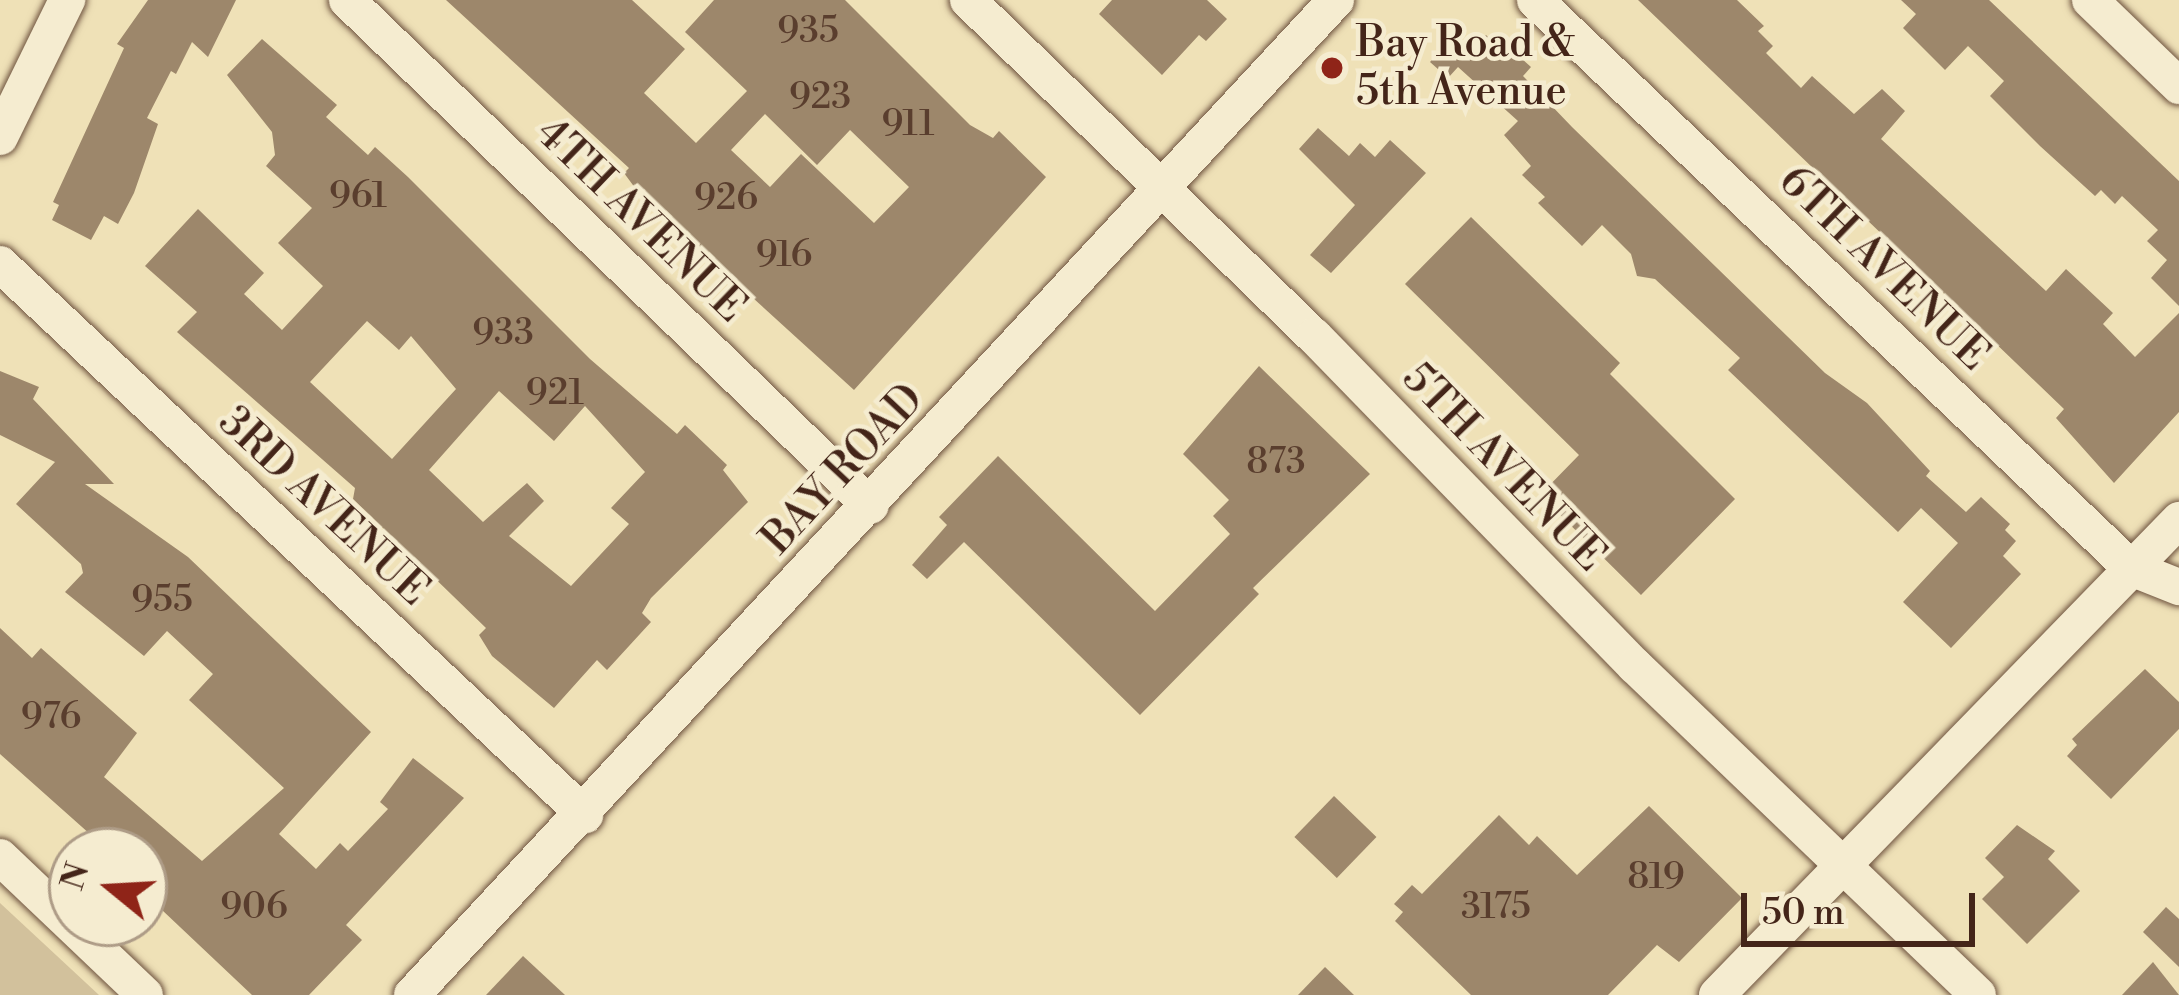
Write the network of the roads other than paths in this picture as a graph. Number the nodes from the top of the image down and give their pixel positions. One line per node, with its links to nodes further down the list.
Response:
1 (67, 0): 8 (street)
2 (347, 0): 11 (street, 4TH AVENUE)
3 (968, 0): 9 (street, 5TH AVENUE)
4 (1336, 0): 9 (street, BAY ROAD)
5 (1535, 0): 13 (street, 6TH AVENUE)
6 (2090, 0): 7 (street)
7 (2179, 86)
8 (0, 137)
9 (1159, 185): 11 (street, BAY ROAD); 17 (street, 5TH AVENUE)
10 (0, 264): 15 (street, 3RD AVENUE)
11 (871, 506): 15 (street, BAY ROAD)
12 (2179, 520): 13 (street)
13 (2131, 568): 14 (street, 6TH AVENUE); 17 (street)
14 (2179, 587)
15 (585, 815): 19 (street, BAY ROAD)
16 (0, 857): 18 (street)
17 (1844, 866): 20 (street); 21 (street, 5TH AVENUE)
18 (145, 995)
19 (412, 995)
20 (1718, 995)
21 (1978, 995)

